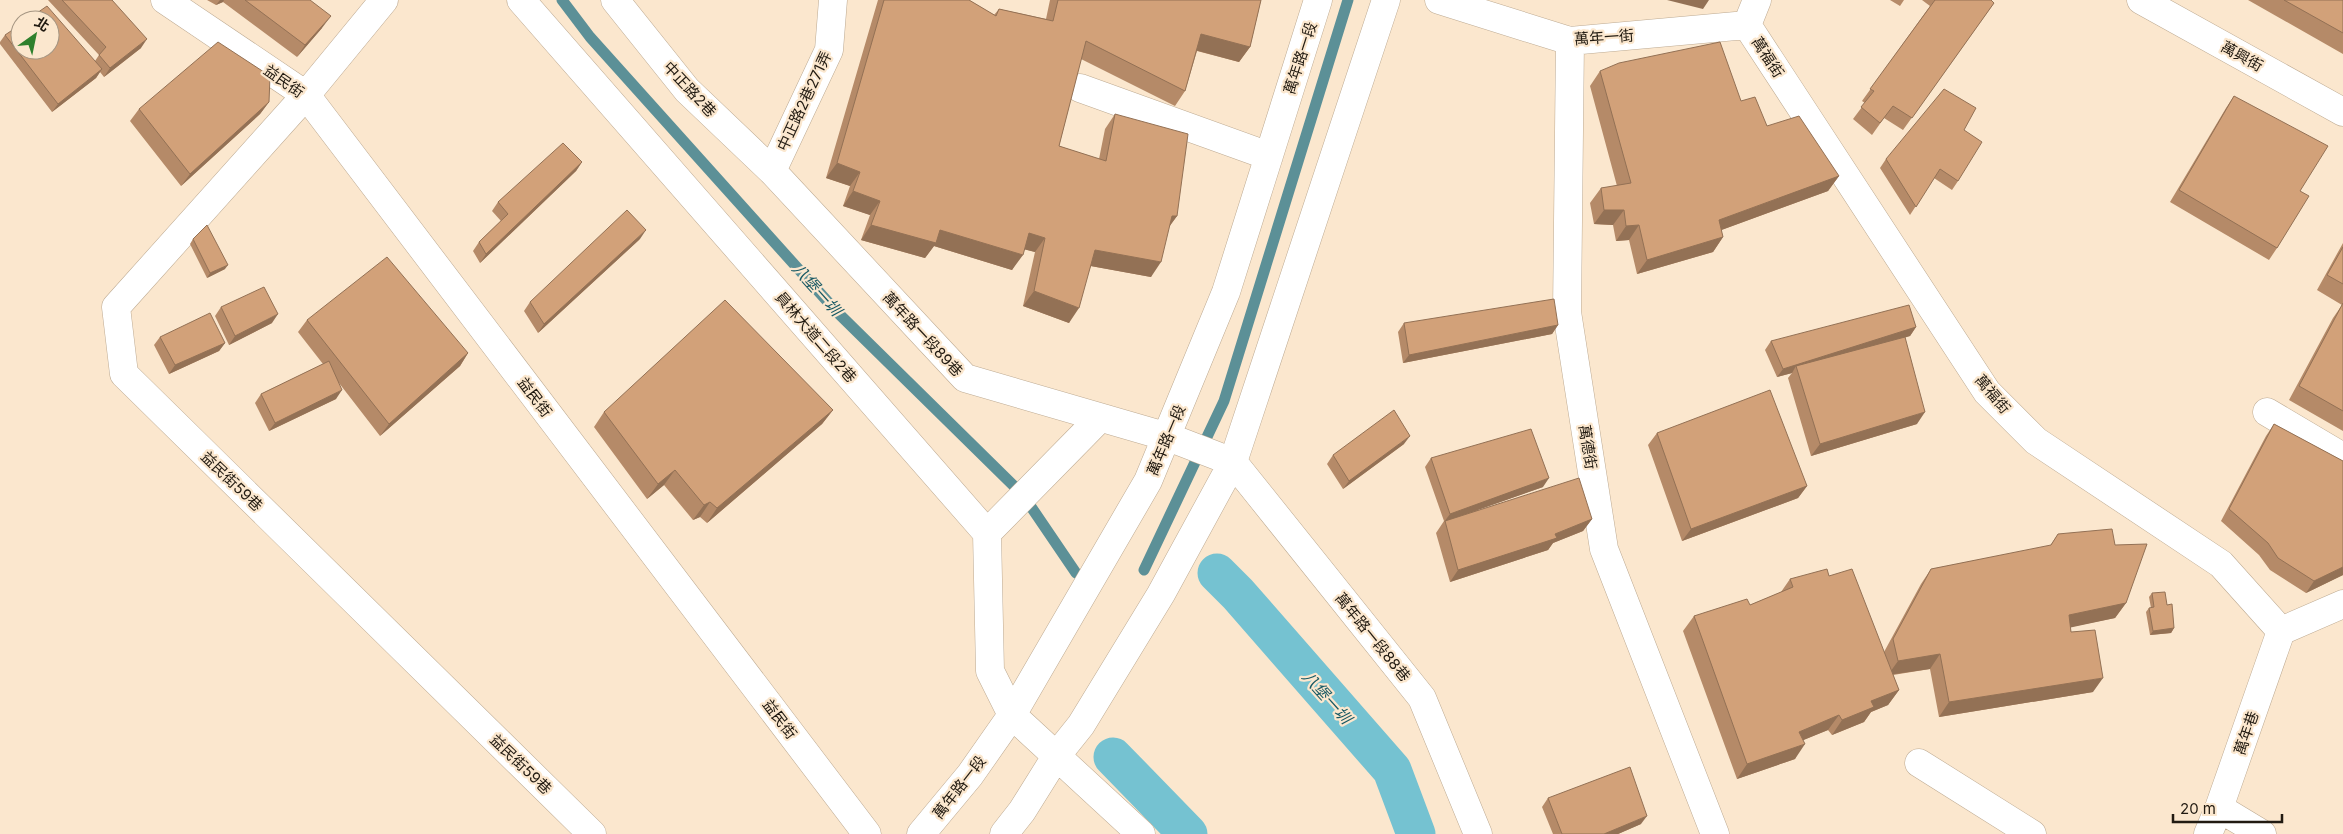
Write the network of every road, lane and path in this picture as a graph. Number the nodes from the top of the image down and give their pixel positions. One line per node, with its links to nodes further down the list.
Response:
1 (165, 0): 14 (street, 益民街)
2 (384, 0): 14 (street, 益民街59巷)
3 (521, 0): 23 (street, 員林大道二段2巷)
4 (615, 0): 17 (street, 中正路2巷)
5 (833, 0): 17 (street, 中正路2巷271弄)
6 (1318, 0): 16 (street, 萬年路一段)
7 (1386, 0): 22 (street)
8 (1439, 0): 12 (street, 萬年一街)
9 (1757, 0): 11 (street)
10 (2141, 0): 15 (street, 萬興街)
11 (1747, 25): 12 (street, 萬年一街); 25 (street, 萬福街)
12 (1570, 40): 36 (street, 萬德街)
13 (1080, 88): 16 (street)
14 (306, 95): 30 (street, 益民街59巷); 31 (street, 益民街)
15 (2343, 112)
16 (1268, 156): 20 (street, 萬年路一段)
17 (772, 171): 19 (street, 萬年路一段89巷)
18 (2266, 412): 21 (street)
19 (1099, 419): 20 (street, 萬年路一段89巷); 23 (street)
20 (1168, 437): 22 (street, 萬年路一段89巷); 26 (street, 萬年路一段)
21 (2343, 457)
22 (1233, 462): 27 (street); 35 (street, 萬年路一段88巷)
23 (987, 533): 26 (street)
24 (2343, 604): 25 (street)
25 (2281, 631): 29 (street, 萬年巷)
26 (1012, 715): 27 (street); 32 (street, 萬年路一段)
27 (1056, 755): 33 (street); 34 (street)
28 (1918, 763): 37 (street)
29 (2220, 808): 38 (street, 萬年巷); 39 (street)
30 (592, 834)
31 (867, 834)
32 (921, 834)
33 (1004, 834)
34 (1141, 834)
35 (1478, 834)
36 (1715, 834)
37 (2032, 834)
38 (2208, 834)
39 (2262, 834)

